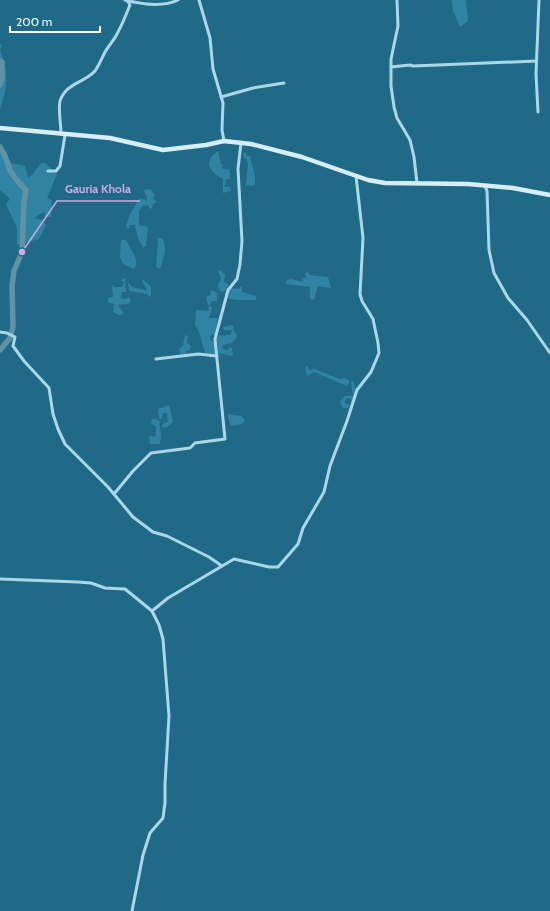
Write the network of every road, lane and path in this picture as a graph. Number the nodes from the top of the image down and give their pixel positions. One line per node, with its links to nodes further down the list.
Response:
1 (127, 0): 2 (street); 12 (street)
2 (178, 0)
3 (199, 0): 9 (street)
4 (397, 0): 7 (street)
5 (539, 0): 6 (street)
6 (536, 61): 7 (street); 10 (street)
7 (391, 67): 17 (street)
8 (284, 83): 9 (street)
9 (221, 97): 13 (street)
10 (538, 112)
11 (0, 128): 12 (street)
12 (63, 135): 13 (street); 15 (street)
13 (224, 141): 14 (street)
14 (241, 143): 16 (street); 22 (street)
15 (48, 171)
16 (356, 176): 17 (street); 25 (street)
17 (417, 183): 18 (street)
18 (485, 186): 19 (street); 21 (street)
19 (550, 195)
20 (0, 332): 24 (street)
21 (550, 353)
22 (217, 356): 23 (street); 24 (street)
23 (156, 359)
24 (114, 494): 25 (street)
25 (222, 566): 27 (street)
26 (0, 579): 27 (street)
27 (152, 612): 28 (street)
28 (132, 911)

